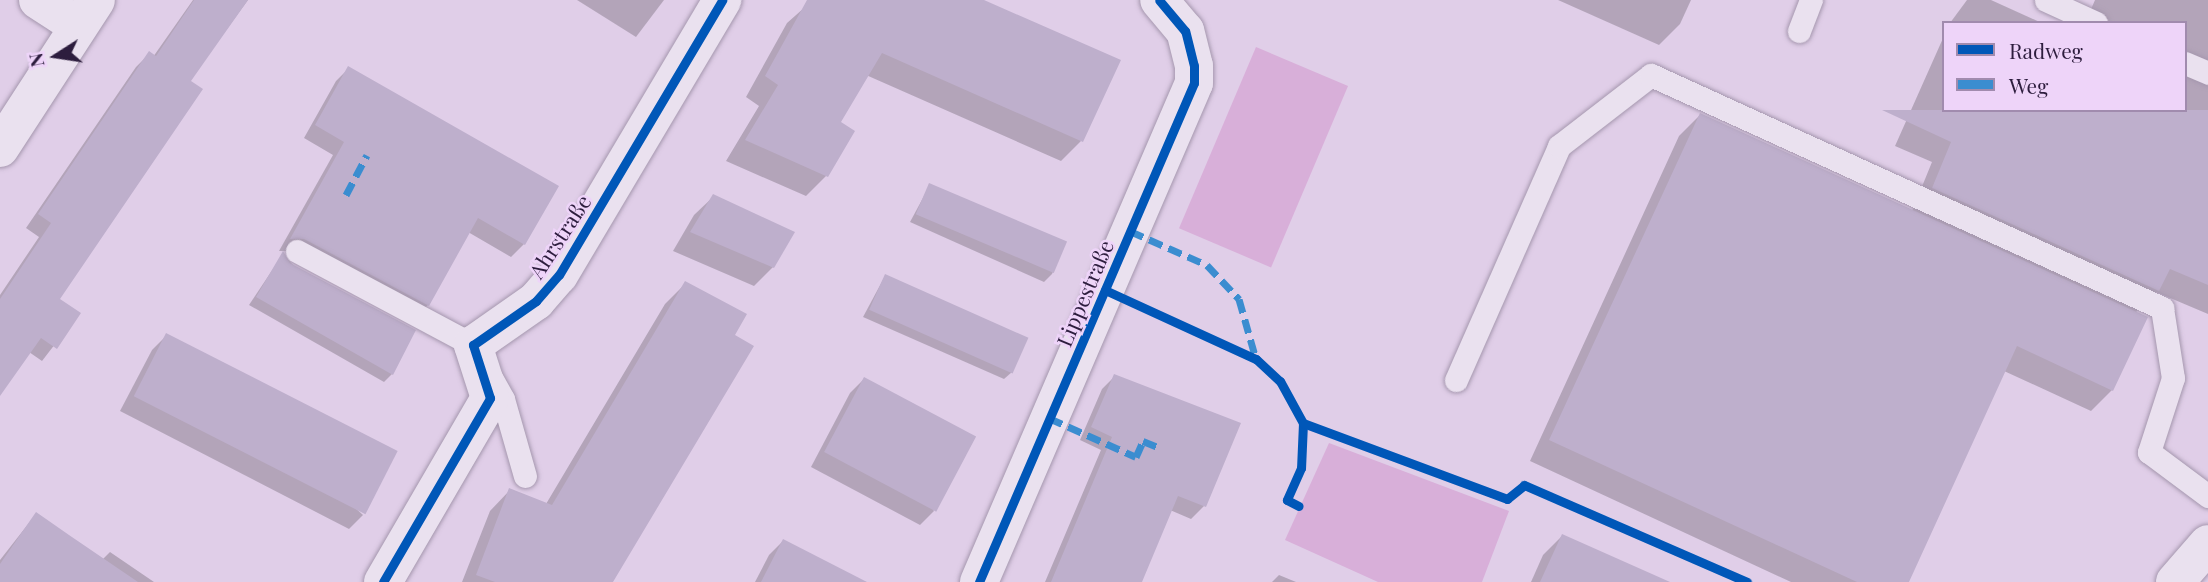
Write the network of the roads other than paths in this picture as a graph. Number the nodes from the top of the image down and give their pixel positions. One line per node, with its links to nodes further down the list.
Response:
1 (38, 0): 6 (street)
2 (722, 0): 13 (street, Ahrstraße)
3 (1811, 0): 8 (lane)
4 (2046, 0): 7 (lane)
5 (1167, 8): 19 (street, Lippestraße)
6 (87, 13): 11 (street)
7 (2092, 21)
8 (1799, 31)
9 (2187, 64): 10 (lane)
10 (2208, 73)
11 (0, 148)
12 (297, 251): 13 (lane)
13 (473, 345): 15 (lane); 18 (street)
14 (1456, 380): 16 (lane)
15 (525, 476)
16 (2208, 496)
17 (2208, 544): 20 (street)
18 (383, 582)
19 (979, 582)
20 (2175, 582)

